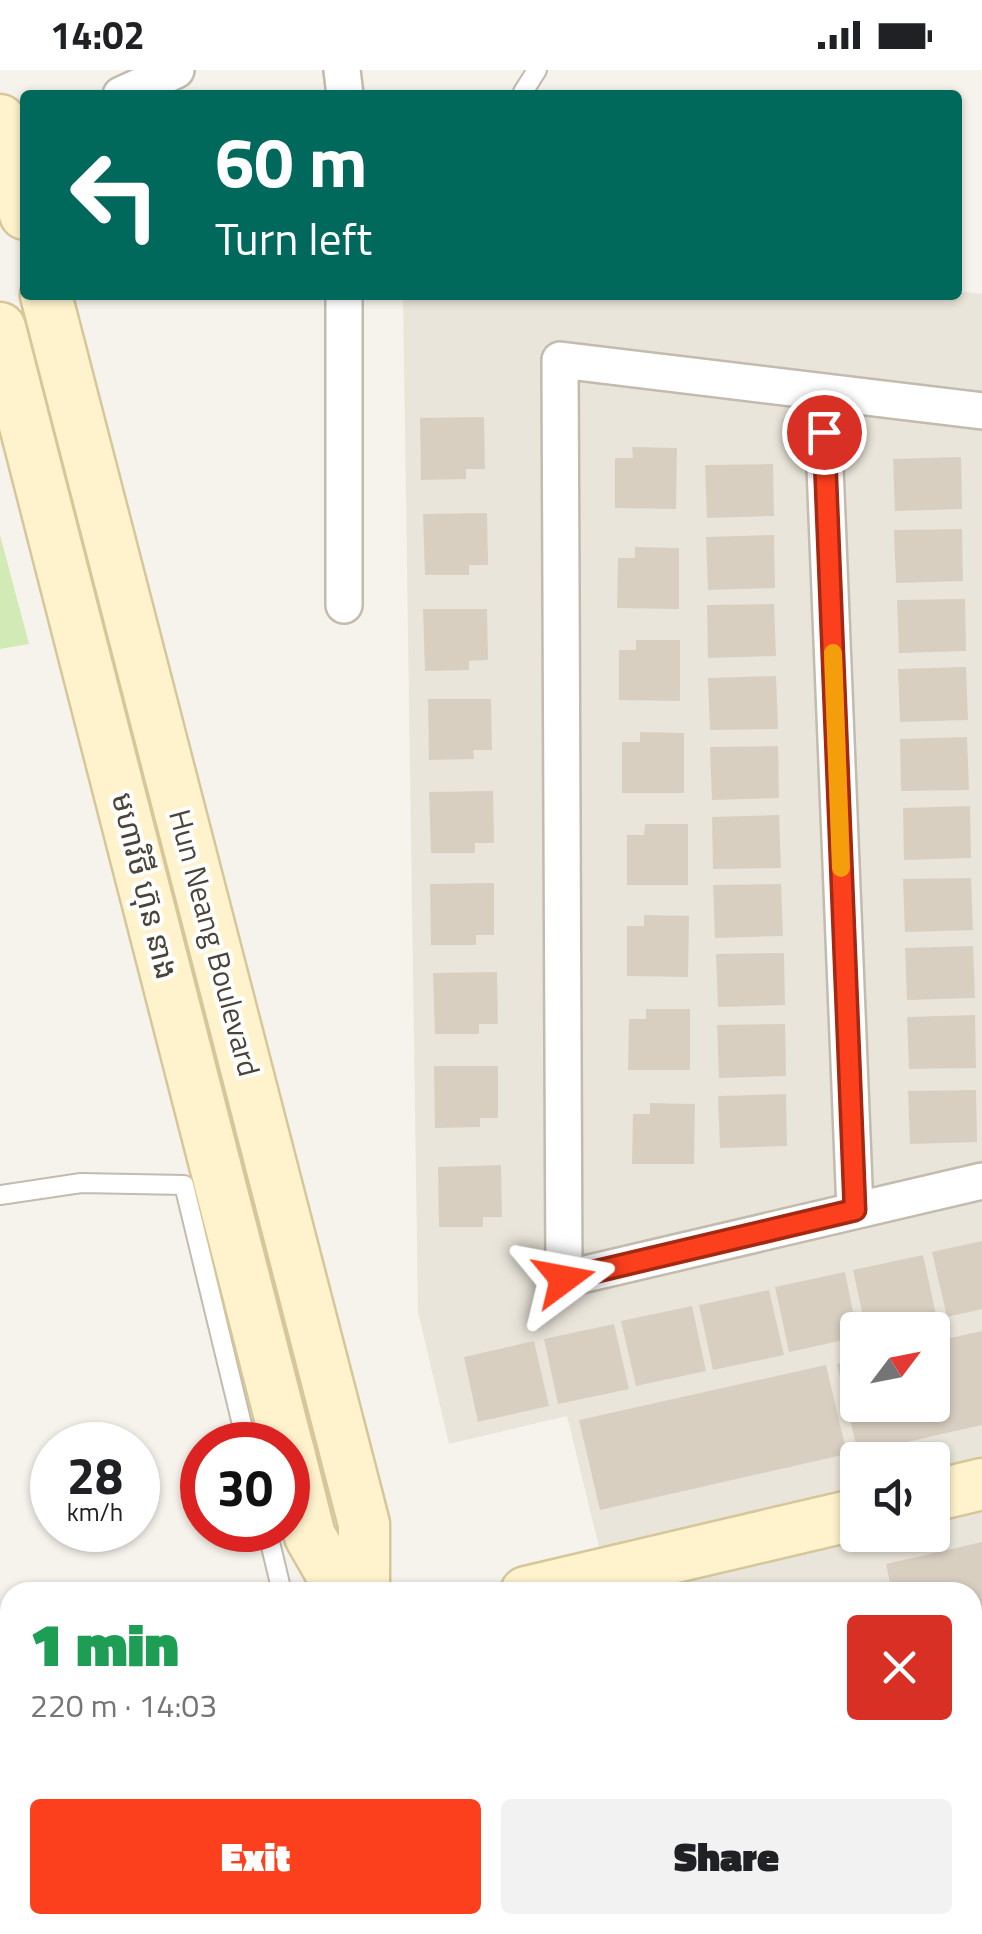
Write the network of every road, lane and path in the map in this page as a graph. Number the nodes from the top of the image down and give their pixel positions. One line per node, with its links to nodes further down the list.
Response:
1 (176, 70): 2 (street)
2 (132, 90)
3 (7, 129): 4 (main road)
4 (20, 190)
5 (47, 300): 10 (main road, Hun Neang Boulevard)
6 (344, 300): 12 (street)
7 (0, 328): 11 (main road, មហាវិថី ហ៊ុន នាង)
8 (822, 393): 9 (street); 19 (street); 19 (street)
9 (982, 411)
10 (105, 522): 11 (main road); 13 (main road, Hun Neang Boulevard)
11 (54, 534): 14 (main road, មហាវិថី ហ៊ុន នាង)
12 (344, 606)
13 (168, 768): 14 (main road); 15 (main road, Hun Neang Boulevard)
14 (116, 779): 16 (main road, មហាវិថី ហ៊ុន នាង)
15 (214, 943): 16 (main road); 29 (main road, Hun Neang Boulevard)
16 (162, 956): 21 (main road, មហាវិថី ហ៊ុន នាង)
17 (982, 1181): 19 (street)
18 (0, 1195): 20 (lane)
19 (855, 1210)
20 (241, 1422)
21 (281, 1422)
22 (982, 1484): 23 (main road)
23 (950, 1492)
24 (840, 1518): 30 (main road)
25 (310, 1536): 28 (main road, មហាវិថី ហ៊ុន នាង)
26 (272, 1552): 27 (lane)
27 (280, 1582)
28 (336, 1582)
29 (364, 1582)
30 (569, 1582)

